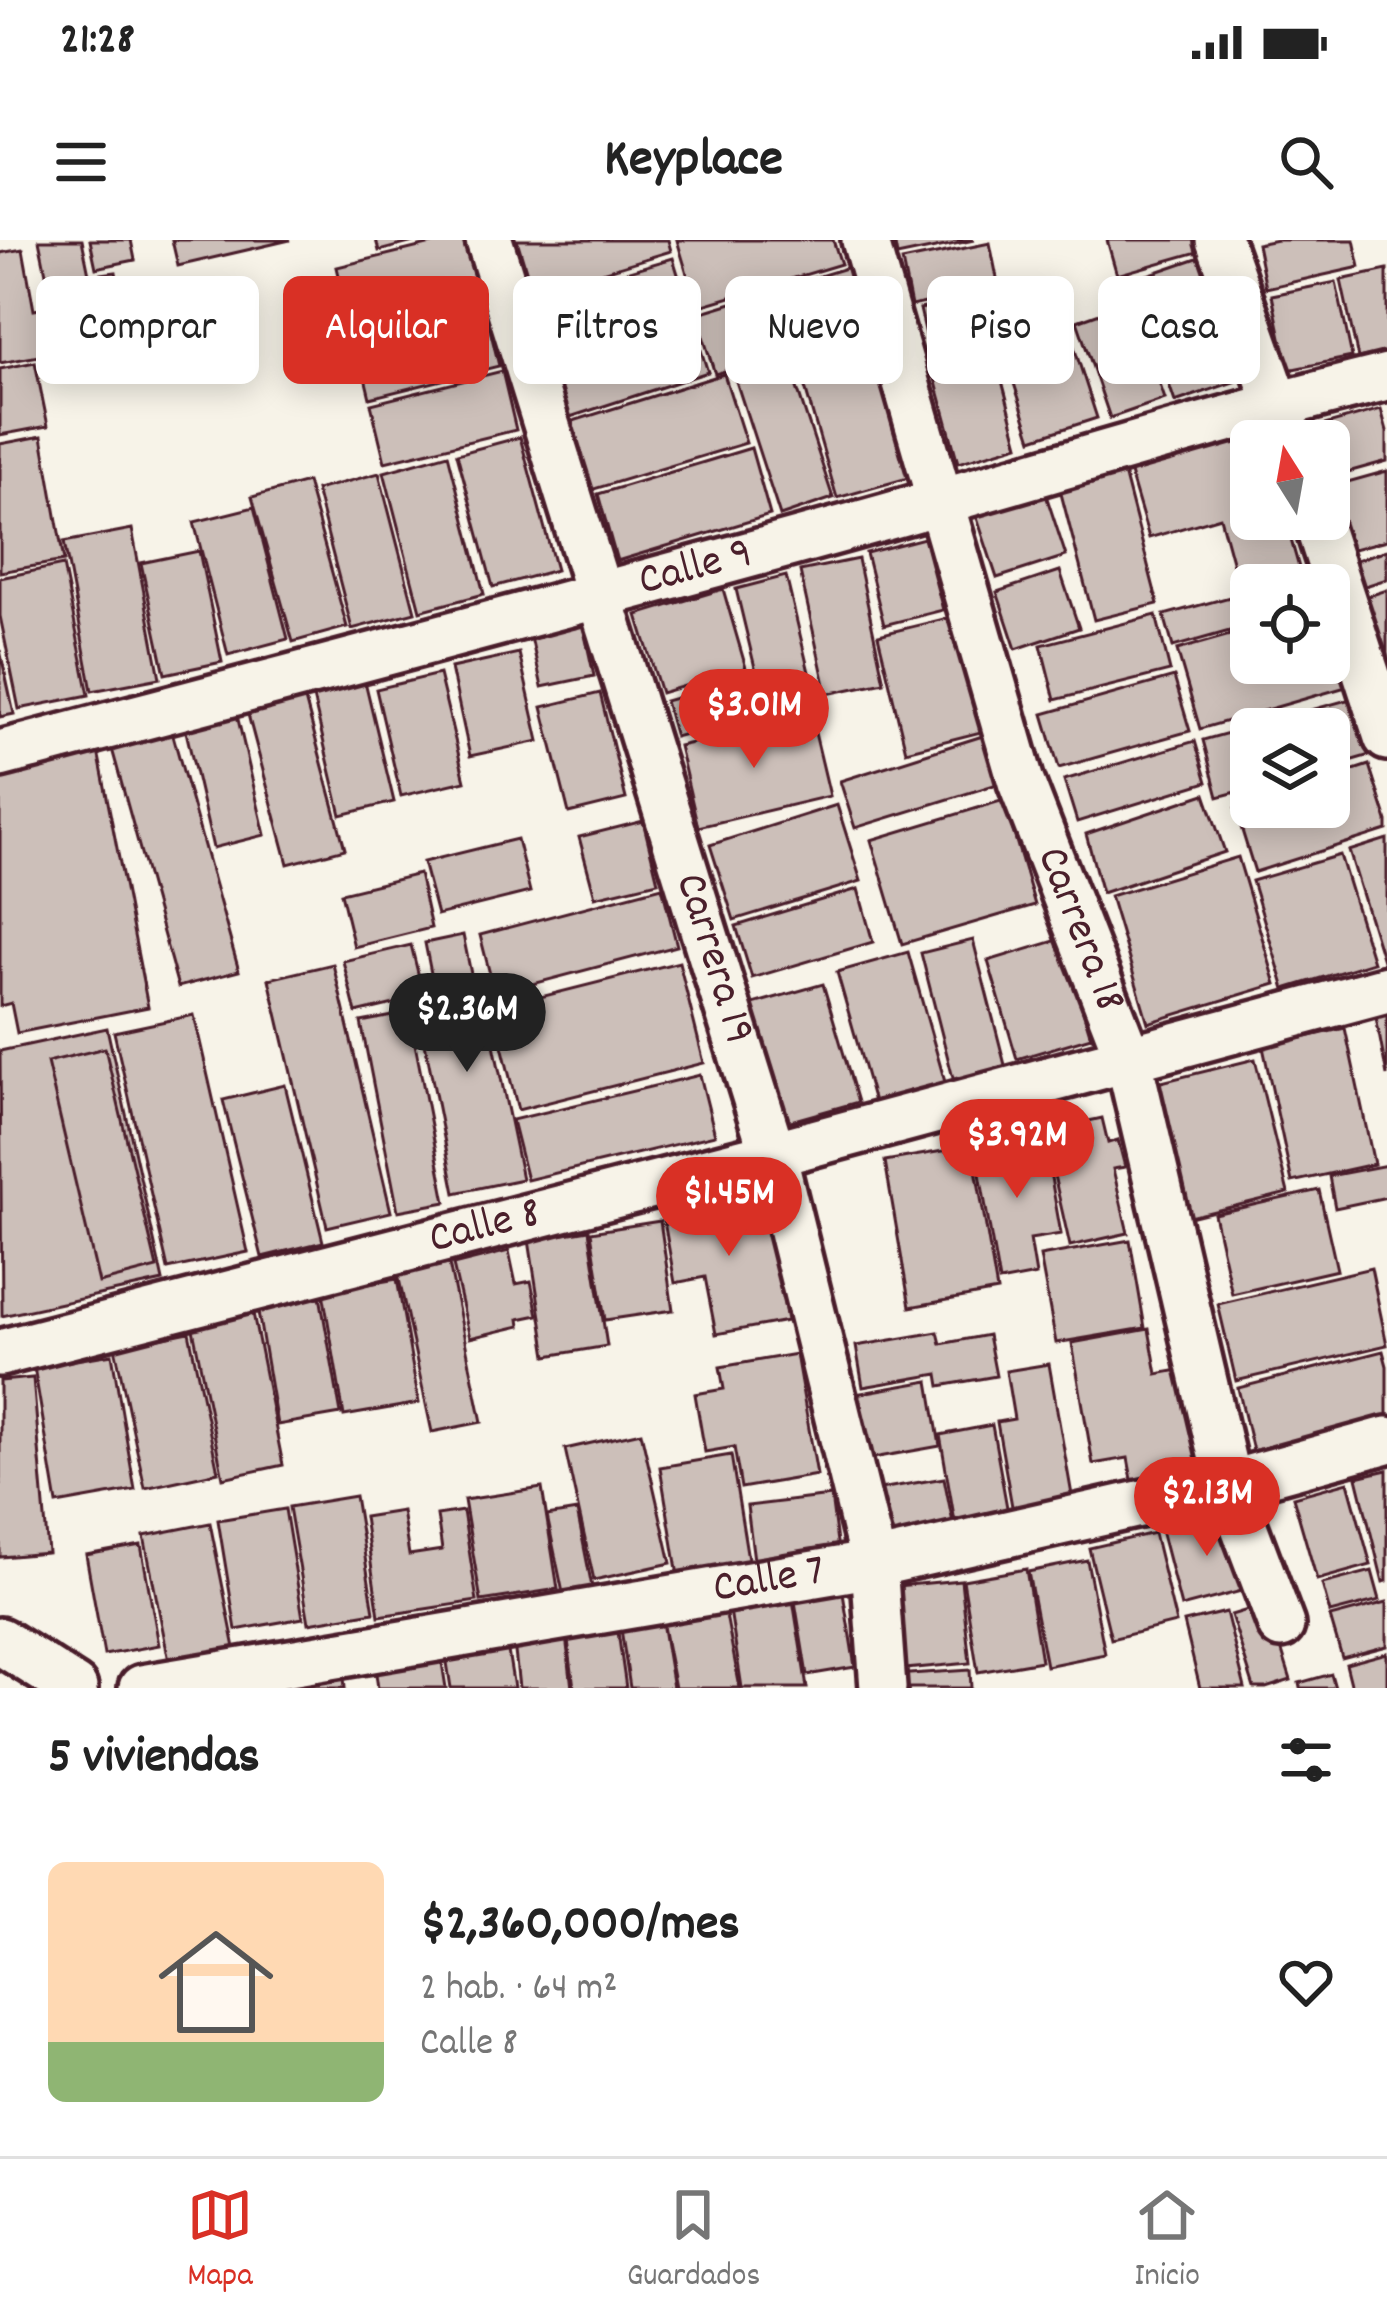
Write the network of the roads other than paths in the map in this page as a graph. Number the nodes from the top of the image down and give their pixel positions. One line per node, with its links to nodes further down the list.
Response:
1 (489, 240): 10 (street, Carrera 19)
2 (865, 240): 8 (street, Carrera 18)
3 (1219, 240): 5 (street)
4 (1387, 377): 6 (street, Calle 9)
5 (1282, 420)
6 (1288, 420)
7 (1230, 434): 8 (street, Calle 9)
8 (939, 502): 10 (street, Calle 9); 14 (street, Carrera 18)
9 (1323, 540): 11 (street)
10 (600, 596): 12 (street, Calle 9); 15 (street, Carrera 19)
11 (1387, 736)
12 (0, 754)
13 (1387, 989): 14 (street, Calle 8)
14 (1128, 1057): 15 (street, Calle 8); 18 (street, Carrera 18)
15 (773, 1154): 16 (street, Calle 8); 19 (street, Carrera 19)
16 (0, 1353)
17 (1387, 1440): 18 (street, Calle 7)
18 (1228, 1484): 19 (street, Calle 7); 20 (street, Carrera 18)
19 (874, 1564): 23 (street, Calle 7); 24 (street, Carrera 19)
20 (1281, 1625)
21 (0, 1641): 22 (street)
22 (74, 1688)
23 (142, 1688)
24 (883, 1688)

